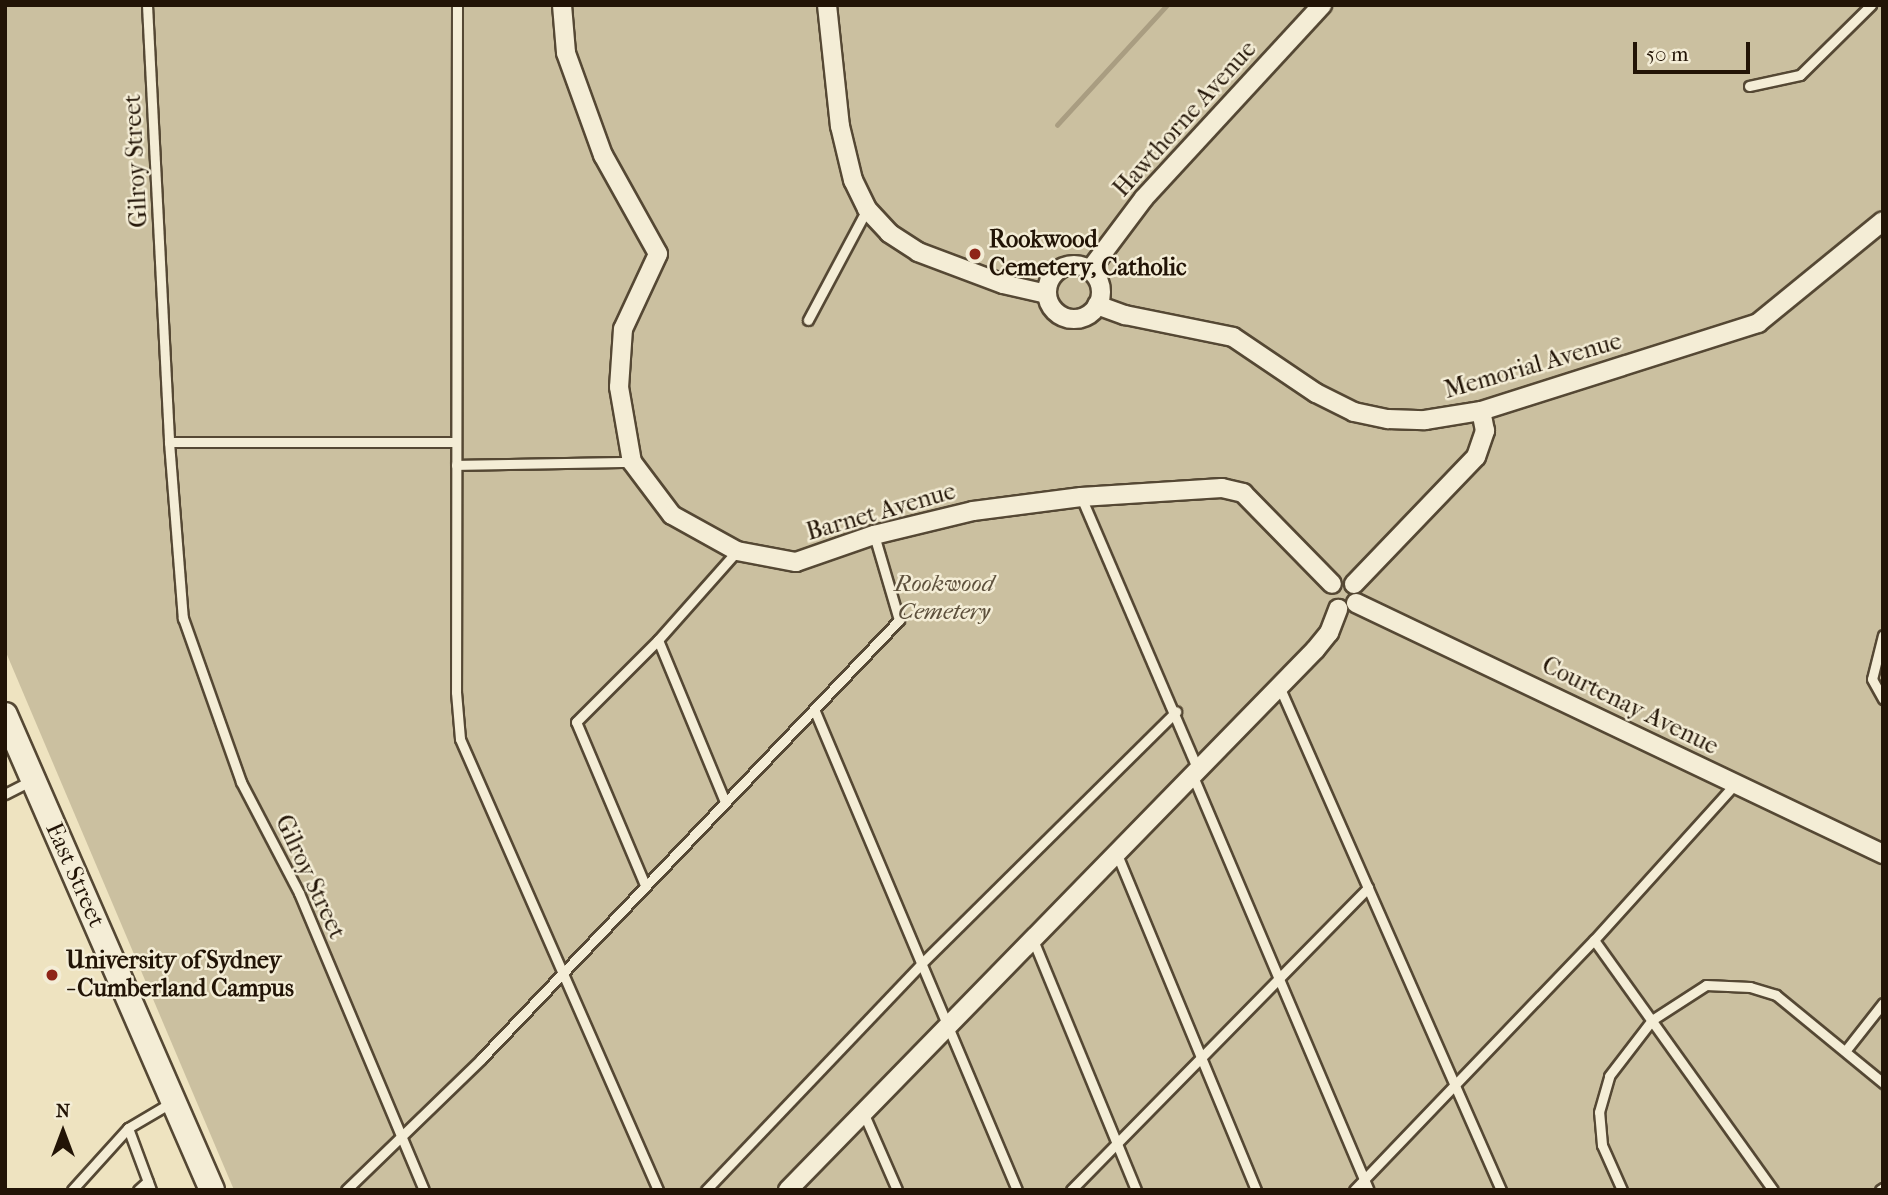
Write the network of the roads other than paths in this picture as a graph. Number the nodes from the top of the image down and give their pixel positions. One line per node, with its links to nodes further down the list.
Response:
1 (147, 5): 15 (lane, Gilroy Street)
2 (457, 5): 16 (lane)
3 (562, 5): 17 (street, Barnet Avenue)
4 (827, 5): 8 (street)
5 (1322, 5): 10 (street, Hawthorne Avenue)
6 (1871, 5): 7 (lane)
7 (1749, 86)
8 (867, 209): 11 (street); 13 (lane)
9 (1883, 221): 14 (street, Memorial Avenue)
10 (1090, 270): 11 (street); 12 (street)
11 (1047, 294): 12 (street)
12 (1097, 305): 14 (street, Memorial Avenue)
13 (807, 320)
14 (1481, 411): 23 (street)
15 (169, 442): 16 (lane); 57 (lane, Gilroy Street)
16 (456, 442): 18 (lane)
17 (632, 462): 18 (lane); 21 (street, Barnet Avenue)
18 (456, 466): 45 (lane)
19 (1081, 497): 20 (street, Barnet Avenue); 22 (street, Barnet Avenue); 31 (lane)
20 (874, 535): 21 (street, Barnet Avenue); 30 (lane)
21 (737, 551): 27 (lane)
22 (1332, 584): 23 (street); 25 (street)
23 (1354, 584): 24 (street)
24 (1356, 603): 25 (street); 35 (street, Courtenay Avenue)
25 (1338, 609): 28 (street)
26 (1883, 635): 29 (lane)
27 (658, 640): 37 (lane); 40 (lane)
28 (1279, 686): 33 (street); 41 (lane)
29 (1883, 699)
30 (814, 709): 37 (lane); 44 (lane)
31 (1176, 712): 33 (lane); 44 (lane)
32 (5, 715): 34 (main road, East Street)
33 (1194, 770): 38 (street); 46 (lane)
34 (33, 779): 36 (lane); 54 (main road, East Street)
35 (1735, 784): 39 (street, Courtenay Avenue); 43 (lane)
36 (5, 794)
37 (725, 802): 40 (lane)
38 (1116, 852): 42 (street); 51 (lane)
39 (1883, 854)
40 (645, 885): 45 (lane)
41 (1368, 888): 46 (lane); 53 (lane)
42 (1032, 938): 49 (street); 58 (lane)
43 (1594, 940): 48 (lane); 53 (lane)
44 (921, 964): 49 (lane); 67 (lane)
45 (564, 970): 57 (lane); 66 (lane)
46 (1279, 976): 51 (lane); 59 (lane)
47 (1883, 1003): 50 (lane)
48 (1653, 1020): 50 (lane); 77 (lane); 78 (lane)
49 (947, 1026): 55 (street); 70 (lane)
50 (1846, 1050): 52 (lane)
51 (1200, 1058): 58 (lane); 73 (lane)
52 (1883, 1083)
53 (1456, 1085): 59 (lane); 76 (lane)
54 (173, 1101): 56 (lane); 63 (main road, East Street)
55 (863, 1112): 68 (street); 69 (lane)
56 (128, 1128): 60 (lane); 61 (lane)
57 (401, 1139): 64 (lane); 65 (lane, Gilroy Street)
58 (1116, 1143): 71 (lane); 72 (lane)
59 (1364, 1179): 74 (lane); 75 (lane)
60 (149, 1185): 62 (lane)
61 (72, 1190)
62 (138, 1190)
63 (212, 1190)
64 (346, 1190)
65 (424, 1190)
66 (657, 1190)
67 (706, 1190)
68 (788, 1190)
69 (897, 1190)
70 (1017, 1190)
71 (1071, 1190)
72 (1136, 1190)
73 (1256, 1190)
74 (1354, 1190)
75 (1369, 1190)
76 (1501, 1190)
77 (1622, 1190)
78 (1773, 1190)

